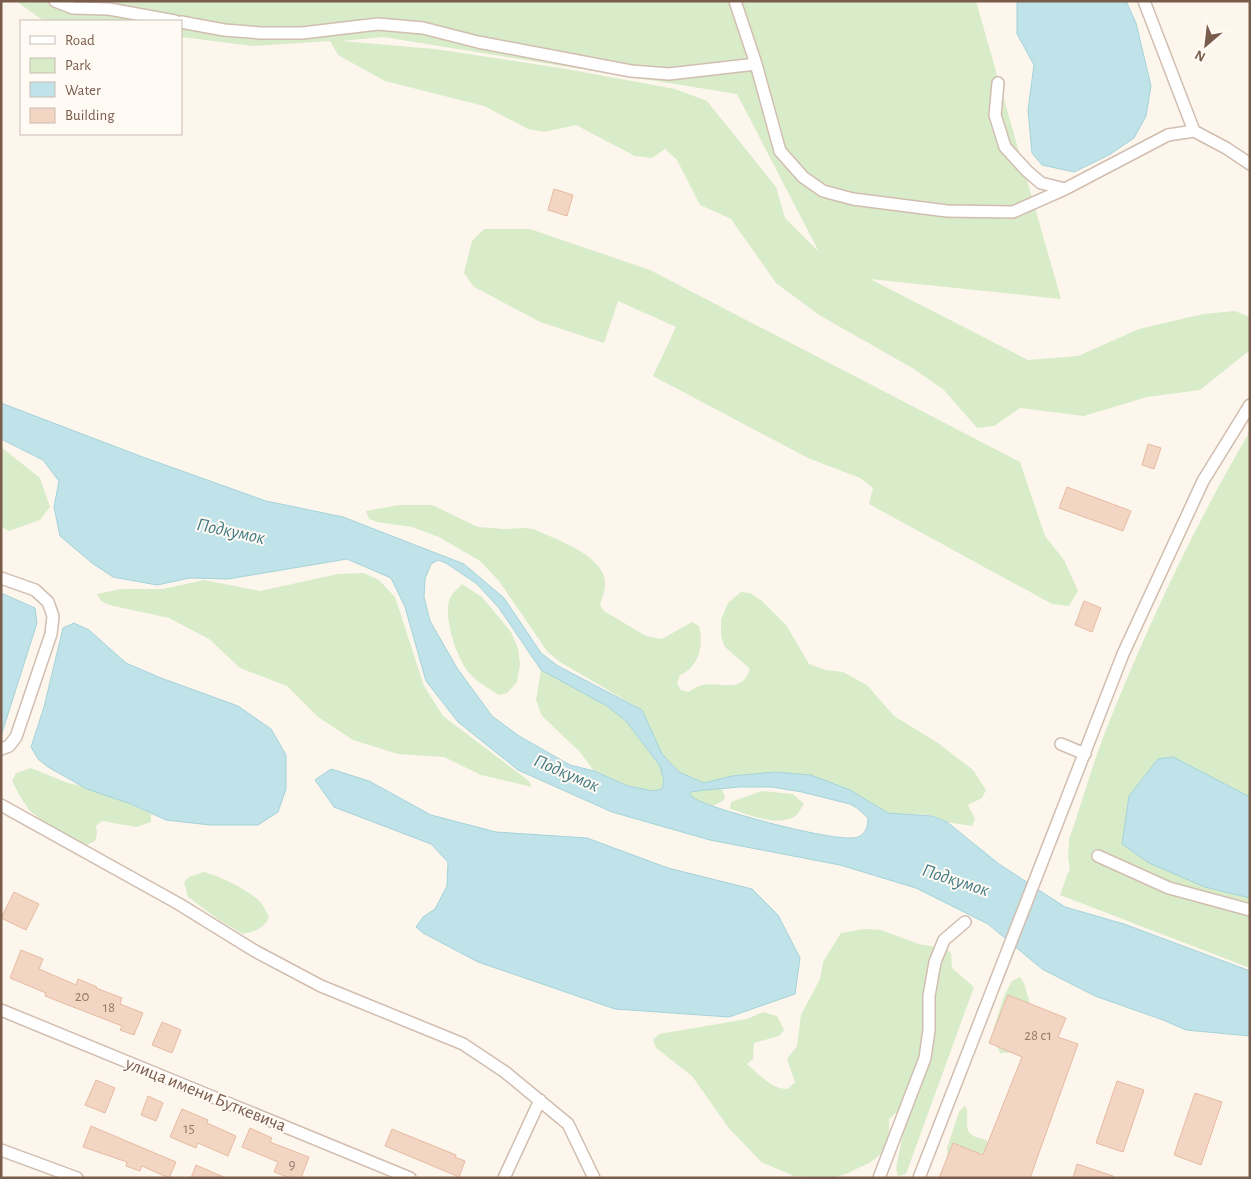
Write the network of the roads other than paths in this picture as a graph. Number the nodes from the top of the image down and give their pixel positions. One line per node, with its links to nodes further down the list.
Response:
1 (55, 1): 4 (street)
2 (735, 1): 6 (street)
3 (1144, 1): 8 (street)
4 (170, 20)
5 (182, 22): 6 (street)
6 (756, 64): 10 (street)
7 (998, 83): 10 (street)
8 (1194, 131): 9 (street); 10 (street)
9 (1250, 164)
10 (1065, 189)
11 (1250, 405): 15 (street)
12 (1, 578): 14 (street)
13 (1061, 744): 15 (street)
14 (1, 749)
15 (1085, 754): 28 (street)
16 (1, 805): 21 (street)
17 (1098, 856): 18 (street)
18 (1250, 910)
19 (966, 922): 27 (street)
20 (1, 1010): 24 (street, улица имени Буткевича)
21 (540, 1100): 25 (street); 26 (street)
22 (1, 1150): 23 (street)
23 (77, 1178)
24 (410, 1178)
25 (504, 1178)
26 (594, 1178)
27 (879, 1178)
28 (919, 1178)

